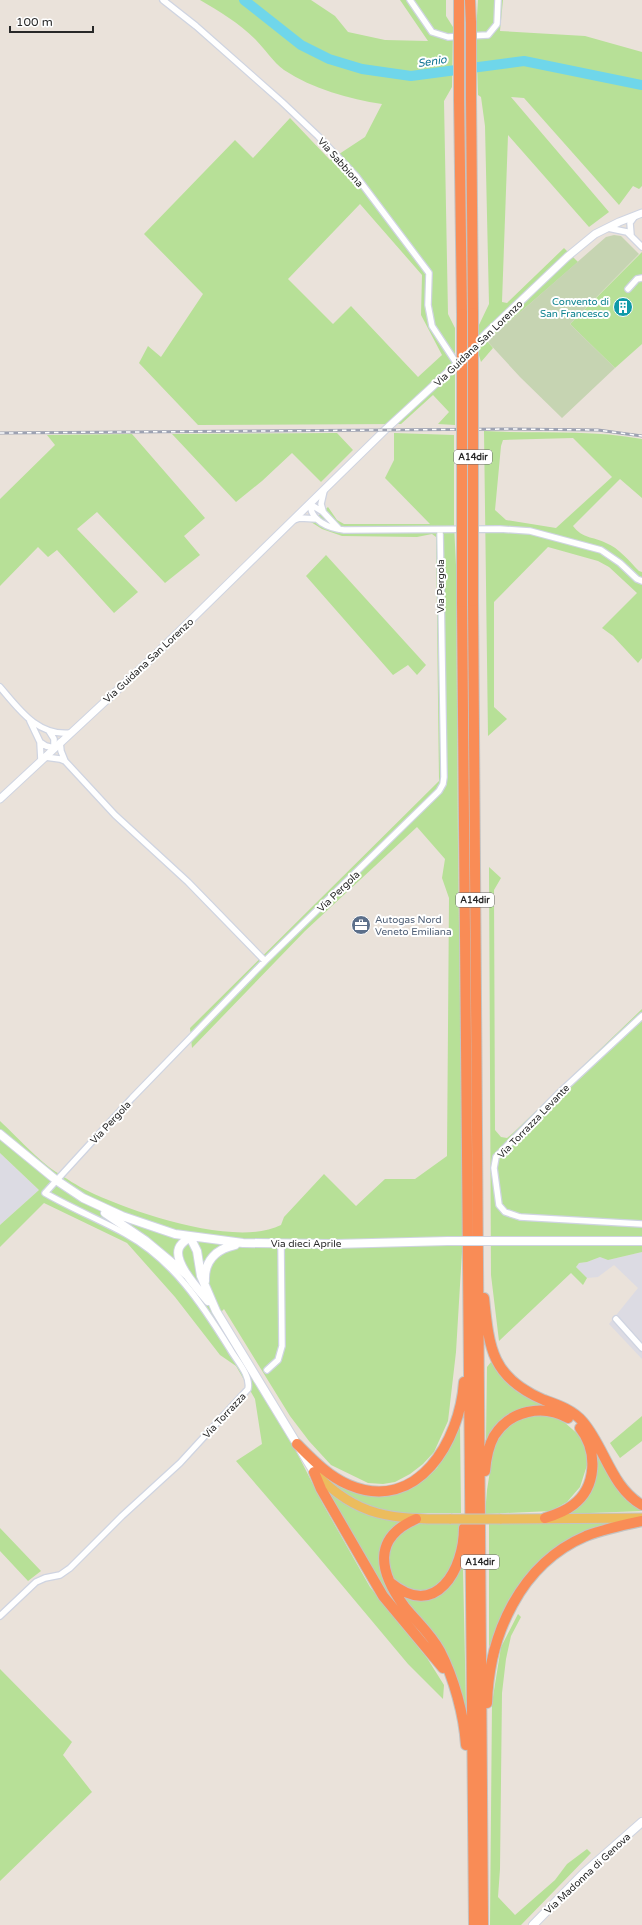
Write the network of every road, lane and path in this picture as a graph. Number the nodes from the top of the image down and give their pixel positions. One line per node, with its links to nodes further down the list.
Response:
1 (162, 0): 12 (street, Via Sabbiona)
2 (410, 0): 5 (street)
3 (459, 0): 42 (highway, A14dir, bridge)
4 (470, 0): 36 (highway, A14dir, bridge)
5 (498, 0)
6 (639, 214): 7 (street, Via Guidana San Lorenzo); 8 (street)
7 (608, 228): 8 (street); 12 (street, Via Guidana San Lorenzo)
8 (631, 235): 9 (street)
9 (642, 247)
10 (642, 278): 11 (street)
11 (628, 289)
12 (457, 364): 13 (street, Via Guidana San Lorenzo)
13 (325, 489): 14 (street, Via Guidana San Lorenzo); 15 (street)
14 (310, 504): 15 (street); 16 (street, Via Guidana San Lorenzo); 17 (street)
15 (323, 512): 18 (street)
16 (294, 520): 17 (street); 24 (street, Via Guidana San Lorenzo)
17 (317, 520): 18 (street)
18 (339, 529): 19 (street)
19 (440, 530): 20 (street); 30 (street, Via Pergola)
20 (642, 581)
21 (0, 687): 22 (street)
22 (30, 721): 23 (street); 25 (street)
23 (49, 731): 24 (street); 26 (street)
24 (70, 733): 26 (street, Via Guidana San Lorenzo)
25 (40, 742): 26 (street); 27 (street)
26 (57, 745): 27 (street, Via Guidana San Lorenzo); 28 (street)
27 (43, 758): 28 (street); 29 (street, Via Guidana San Lorenzo)
28 (65, 761): 30 (street)
29 (0, 799)
30 (265, 961): 33 (street, Via Pergola)
31 (642, 1016): 37 (street, Via Torrazza Levante)
32 (0, 1134): 33 (main road, Via dieci Aprile)
33 (56, 1180): 34 (street, Via Pergola); 35 (main road, Via dieci Aprile)
34 (44, 1193): 59 (street, Via Torrazza)
35 (83, 1198): 38 (main road, Via dieci Aprile); 43 (main road, A14dir)
36 (477, 1199): 52 (highway, A14dir); 57 (highway, A14dir)
37 (642, 1224)
38 (190, 1237): 40 (main road, Via dieci Aprile); 43 (main road, A14dir); 44 (main road, A14dir)
39 (642, 1241): 41 (main road, Via dieci Aprile, bridge)
40 (243, 1243): 41 (main road, Via dieci Aprile); 44 (main road, A14dir)
41 (281, 1243): 48 (street)
42 (468, 1268): 49 (highway, A14dir); 50 (highway, A14dir)
43 (188, 1276): 45 (main road, A14dir)
44 (205, 1287): 45 (main road, A14dir)
45 (216, 1311): 50 (main road, A14dir)
46 (616, 1319): 47 (street)
47 (642, 1346)
48 (268, 1370)
49 (470, 1436): 58 (highway, A14dir); 63 (highway, A14dir)
50 (297, 1444): 51 (main road, A14dir)
51 (314, 1472): 55 (main road, A14dir); 60 (highway, A14dir)
52 (642, 1505)
53 (545, 1518): 54 (main road, A14dir); 55 (main road, A14dir, bridge); 57 (highway, A14dir)
54 (642, 1518)
55 (416, 1519): 58 (highway, A14dir)
56 (642, 1521): 62 (highway, A14dir)
57 (480, 1561): 62 (highway, A14dir)
58 (390, 1582): 60 (highway, A14dir)
59 (0, 1616)
60 (449, 1676): 63 (highway, A14dir)
61 (642, 1822): 66 (main road, Via Madonna di Genova)
62 (482, 1827): 65 (highway, A14dir)
63 (473, 1877): 64 (highway, A14dir)
64 (474, 1925)
65 (484, 1925)
66 (533, 1925)

